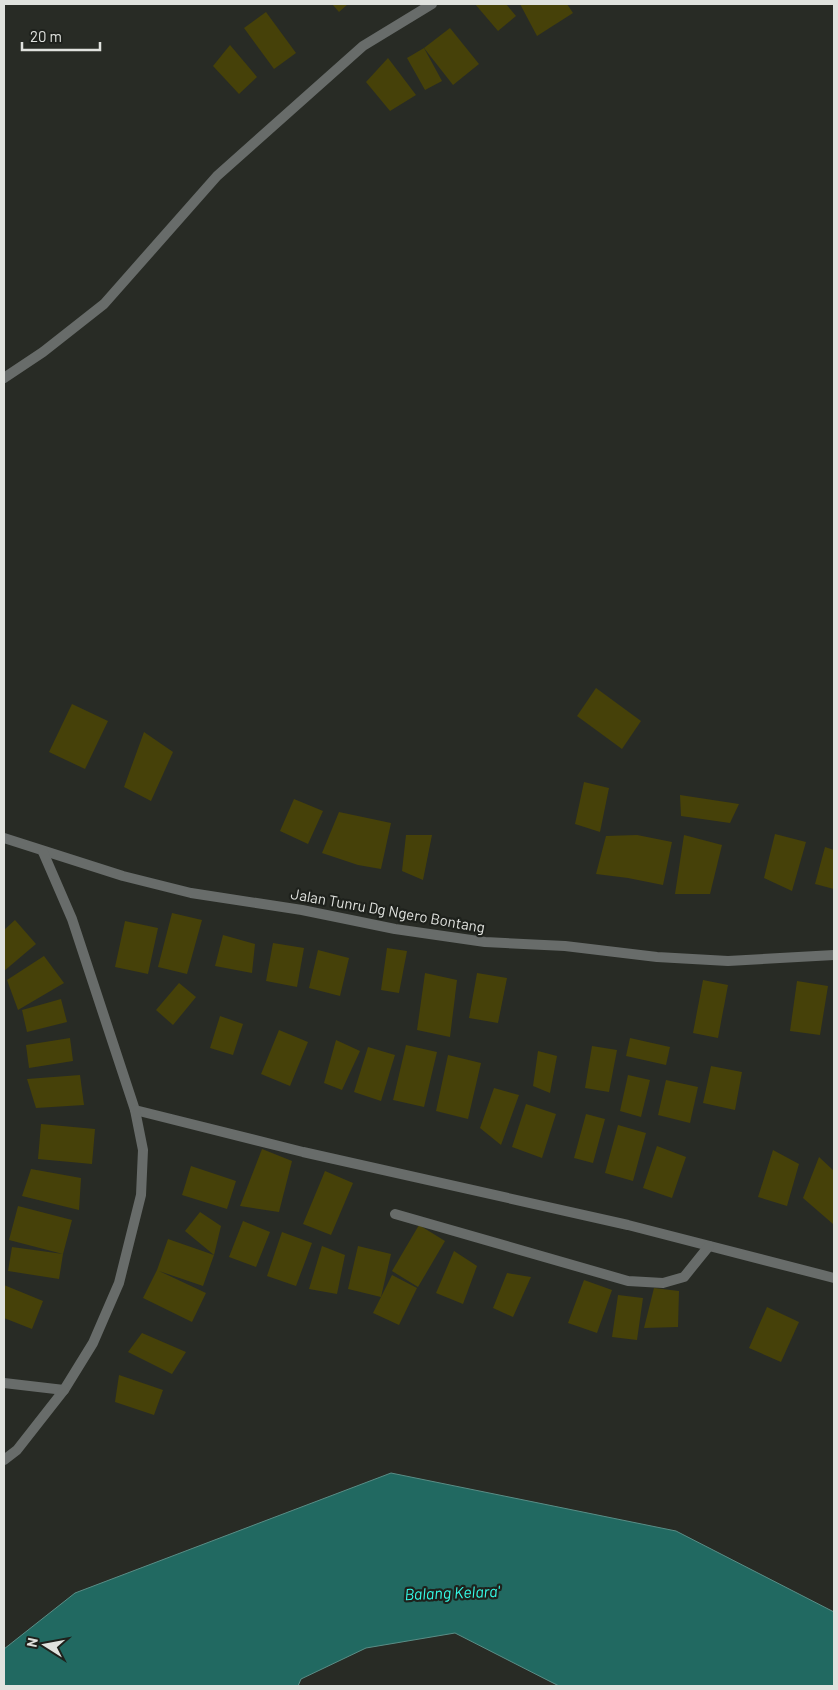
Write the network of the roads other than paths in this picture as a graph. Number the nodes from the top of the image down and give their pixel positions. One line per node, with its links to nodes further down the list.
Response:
1 (432, 4): 2 (street)
2 (4, 378)
3 (4, 838): 4 (street, Jalan Tunru Dg Ngero Bontang)
4 (43, 852): 5 (street, Jalan Tunru Dg Ngero Bontang); 6 (street)
5 (834, 955)
6 (135, 1110): 8 (street); 11 (street)
7 (395, 1214): 8 (street)
8 (709, 1246): 9 (street)
9 (834, 1278)
10 (4, 1383): 11 (street)
11 (64, 1390): 12 (street)
12 (4, 1460)

